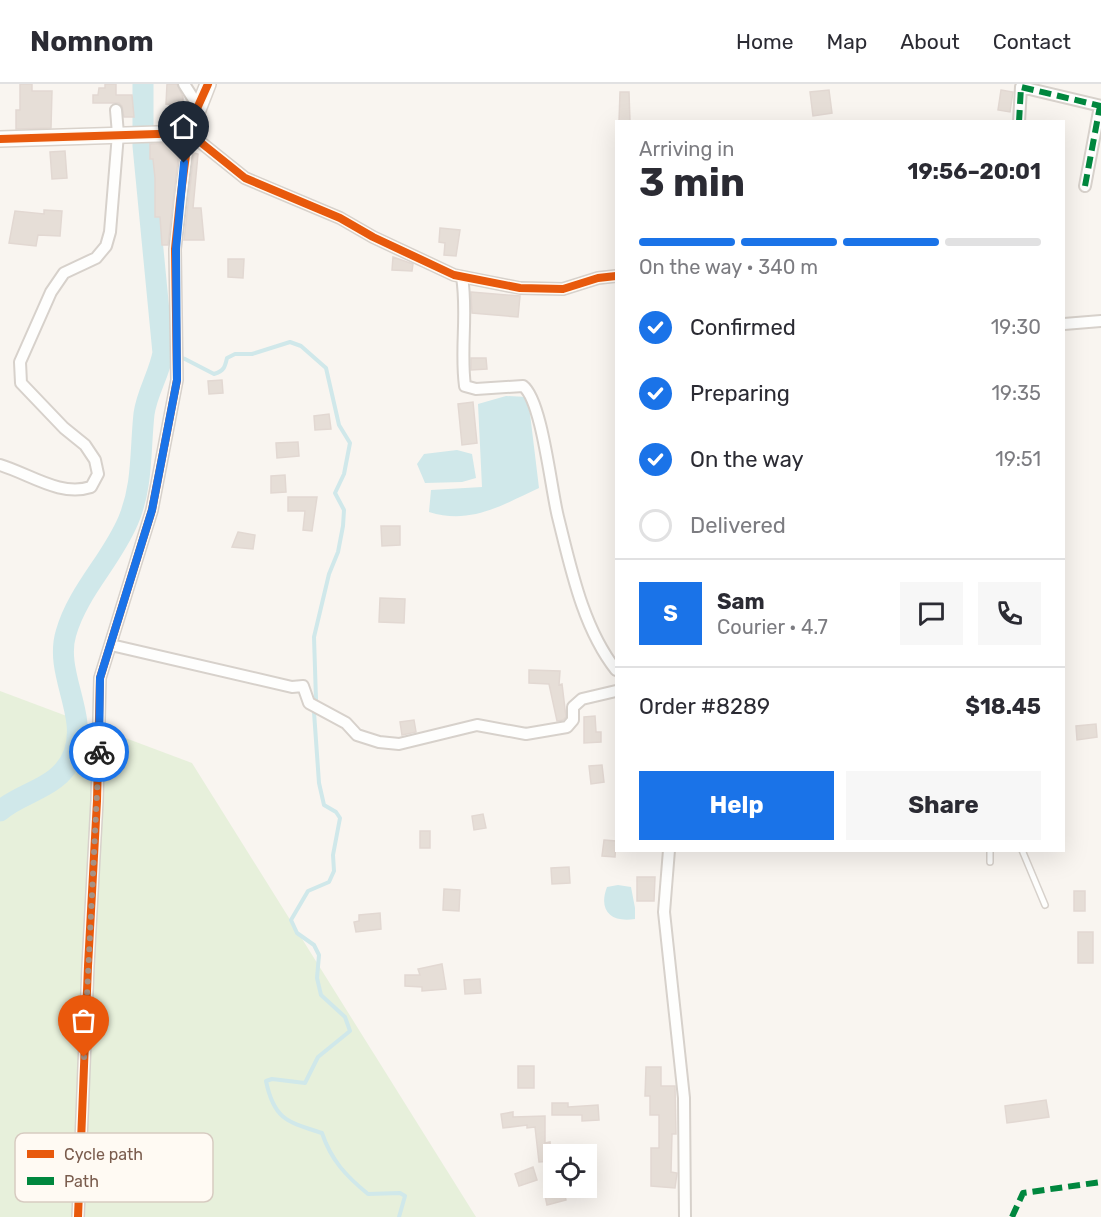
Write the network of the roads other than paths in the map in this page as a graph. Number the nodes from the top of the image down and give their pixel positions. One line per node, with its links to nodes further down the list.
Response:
1 (184, 84): 3 (street)
2 (208, 84): 3 (street)
3 (198, 106): 7 (street)
4 (1100, 106): 6 (street); 10 (street)
5 (116, 110): 8 (street)
6 (1019, 120)
7 (189, 133): 8 (street); 12 (street); 16 (street)
8 (125, 134): 9 (street); 15 (street)
9 (0, 139)
10 (1085, 186)
11 (615, 276): 12 (street)
12 (462, 277): 17 (street)
13 (1101, 321): 14 (street)
14 (1065, 324)
15 (0, 465)
16 (111, 645): 18 (street); 24 (street)
17 (615, 668)
18 (615, 691)
19 (669, 852): 27 (street)
20 (990, 852): 22 (lane)
21 (1023, 852): 23 (lane)
22 (990, 862)
23 (1045, 905)
24 (81, 1133)
25 (79, 1202): 26 (street)
26 (78, 1217)
27 (685, 1217)

